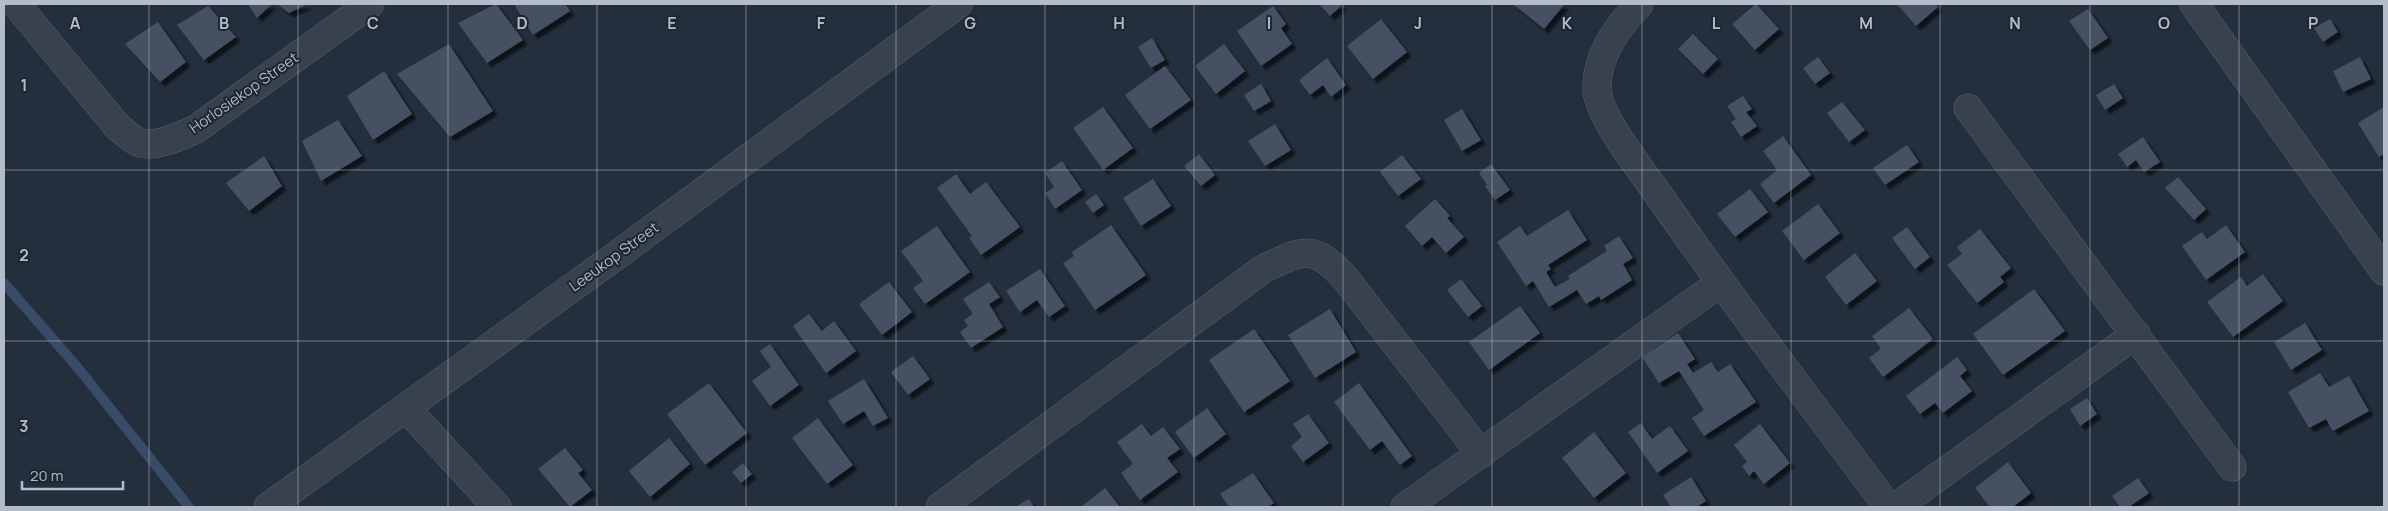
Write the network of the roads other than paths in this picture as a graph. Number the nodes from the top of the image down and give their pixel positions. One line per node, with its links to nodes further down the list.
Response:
1 (16, 4): 2 (street, Horlosiekop Street)
2 (370, 4)
3 (958, 4): 10 (street, Leeukop Street)
4 (1639, 4): 8 (street)
5 (2194, 4): 7 (street)
6 (1968, 108): 9 (street)
7 (2384, 271)
8 (1720, 283): 11 (street); 17 (street)
9 (2136, 334): 12 (street); 18 (street)
10 (406, 408): 13 (street, Leeukop Street); 14 (street)
11 (1481, 454): 15 (street); 16 (street)
12 (2232, 467)
13 (268, 507)
14 (497, 507)
15 (940, 507)
16 (1406, 507)
17 (1888, 507)
18 (1896, 507)

